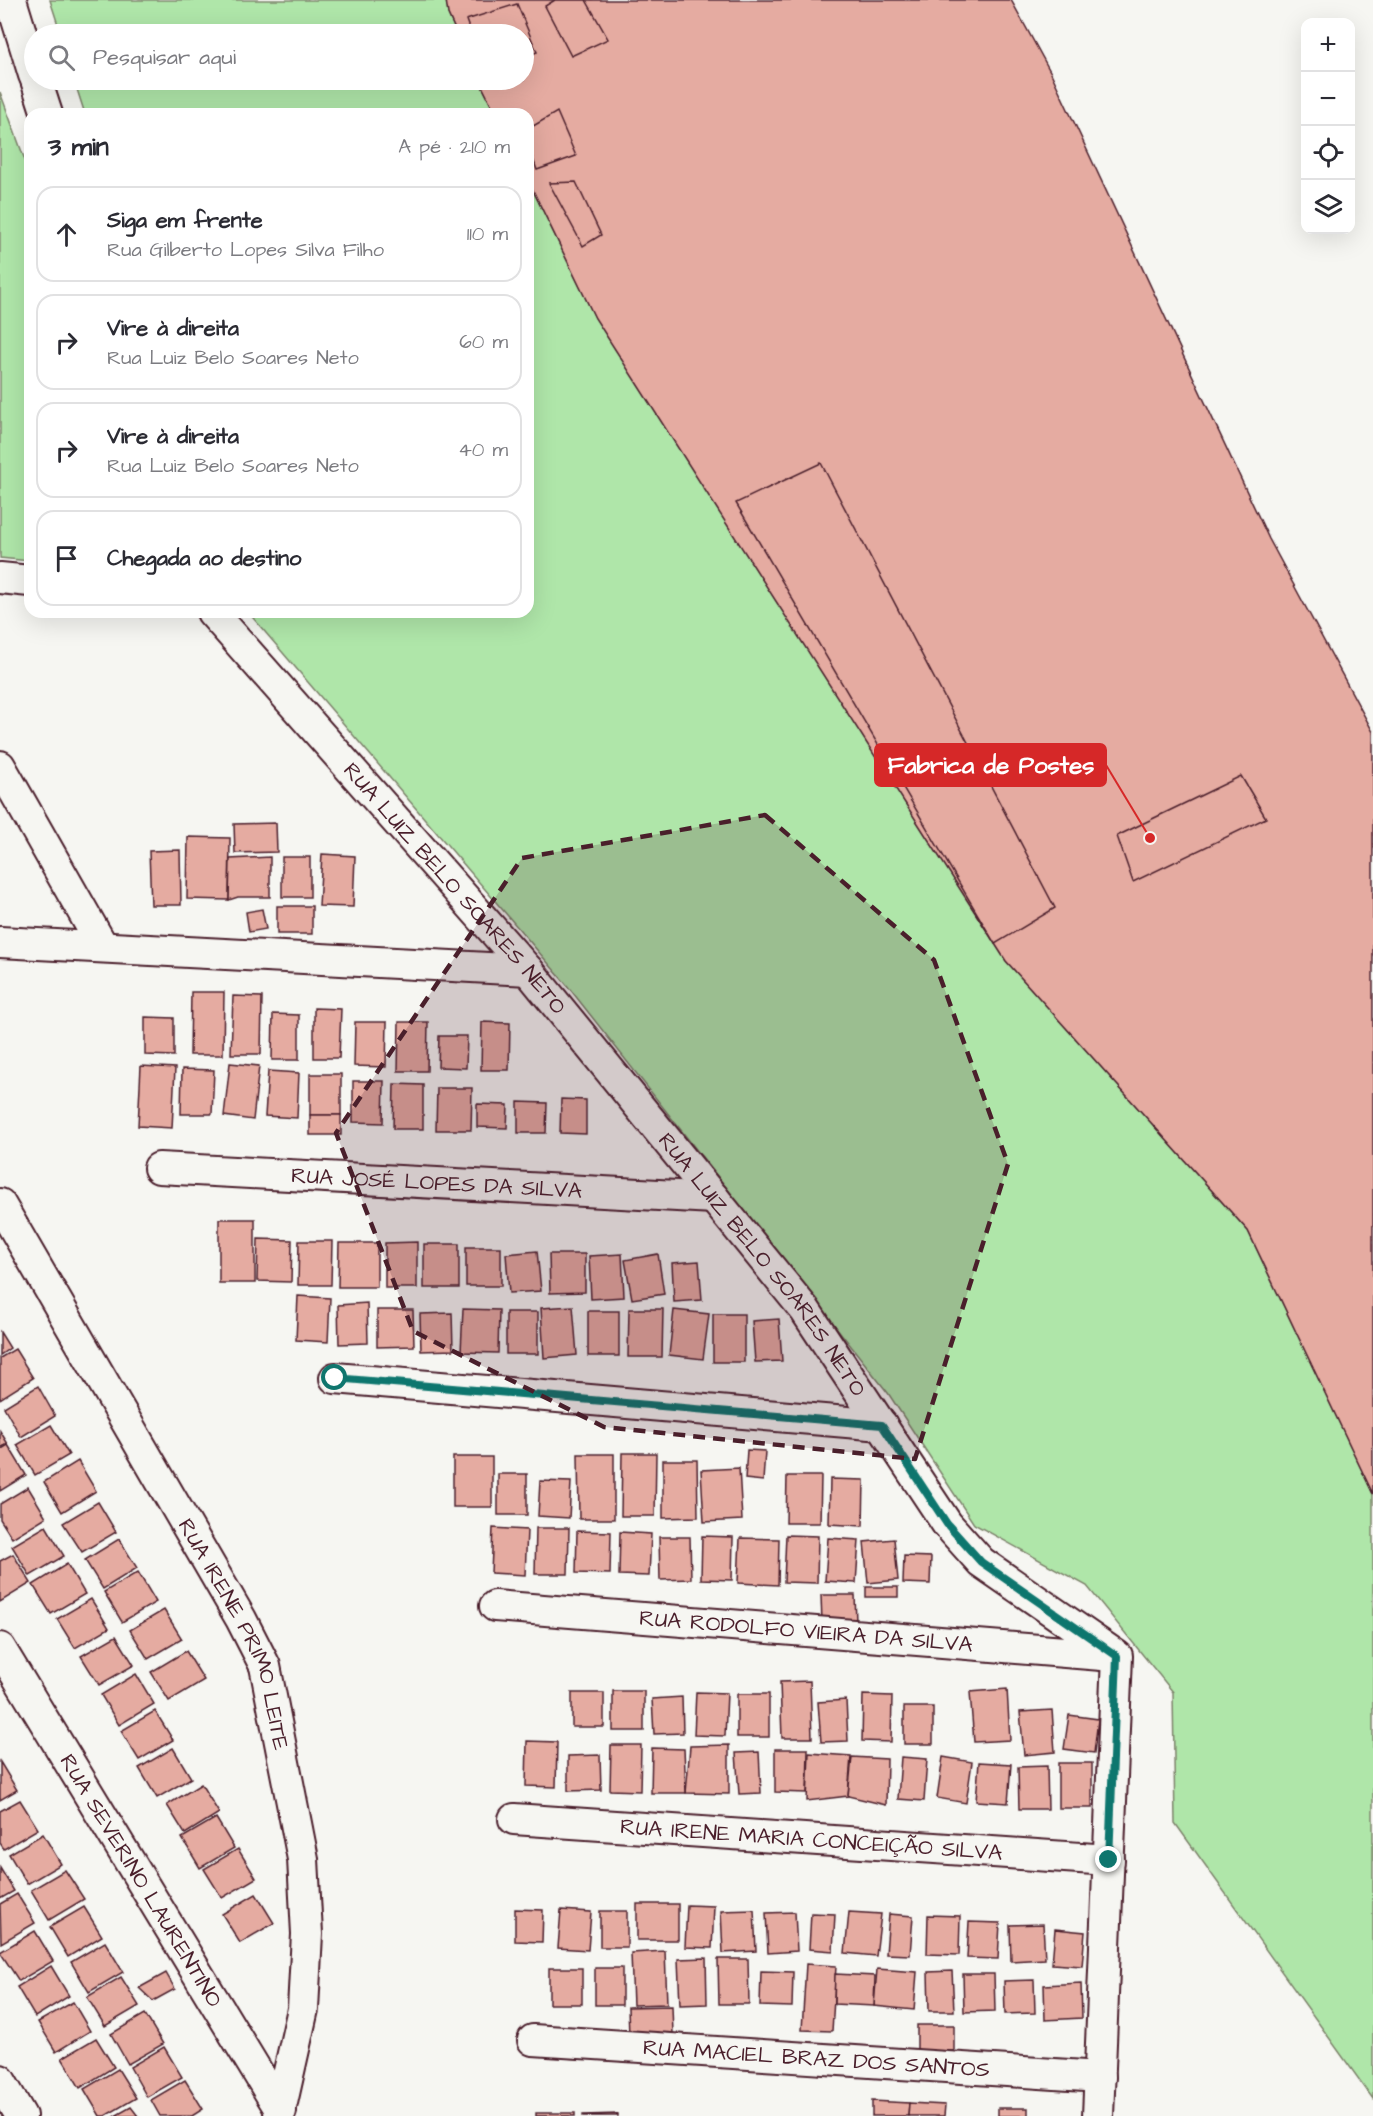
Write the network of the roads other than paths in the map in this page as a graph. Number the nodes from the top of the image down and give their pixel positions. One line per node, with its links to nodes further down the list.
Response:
1 (11, 0): 2 (street)
2 (24, 42)
3 (39, 90): 4 (street)
4 (45, 108)
5 (0, 578): 6 (street)
6 (24, 580)
7 (217, 618): 11 (street, RUA LUIZ BELO SOARES NETO)
8 (0, 766): 10 (street)
9 (0, 942): 10 (street)
10 (103, 947): 11 (street)
11 (528, 970): 13 (street, RUA LUIZ BELO SOARES NETO)
12 (159, 1168): 13 (street, RUA JOSÉ LOPES DA SILVA)
13 (714, 1198): 16 (street, RUA LUIZ BELO SOARES NETO)
14 (0, 1204): 25 (street, RUA IRENE PRIMO LEITE)
15 (335, 1378): 16 (street)
16 (882, 1425): 19 (street, RUA LUIZ BELO SOARES NETO)
17 (495, 1606): 19 (street, RUA RODOLFO VIEIRA DA SILVA)
18 (0, 1648): 25 (street, RUA SEVERINO LAURENTINO)
19 (1117, 1656): 21 (street)
20 (514, 1819): 21 (street, RUA IRENE MARIA CONCEIÇÃO SILVA)
21 (1109, 1860): 23 (street)
22 (533, 2040): 23 (street, RUA MACIEL BRAZ DOS SANTOS)
23 (1100, 2077): 27 (street)
24 (0, 2080): 26 (street)
25 (280, 2114)
26 (21, 2116)
27 (1098, 2116)

